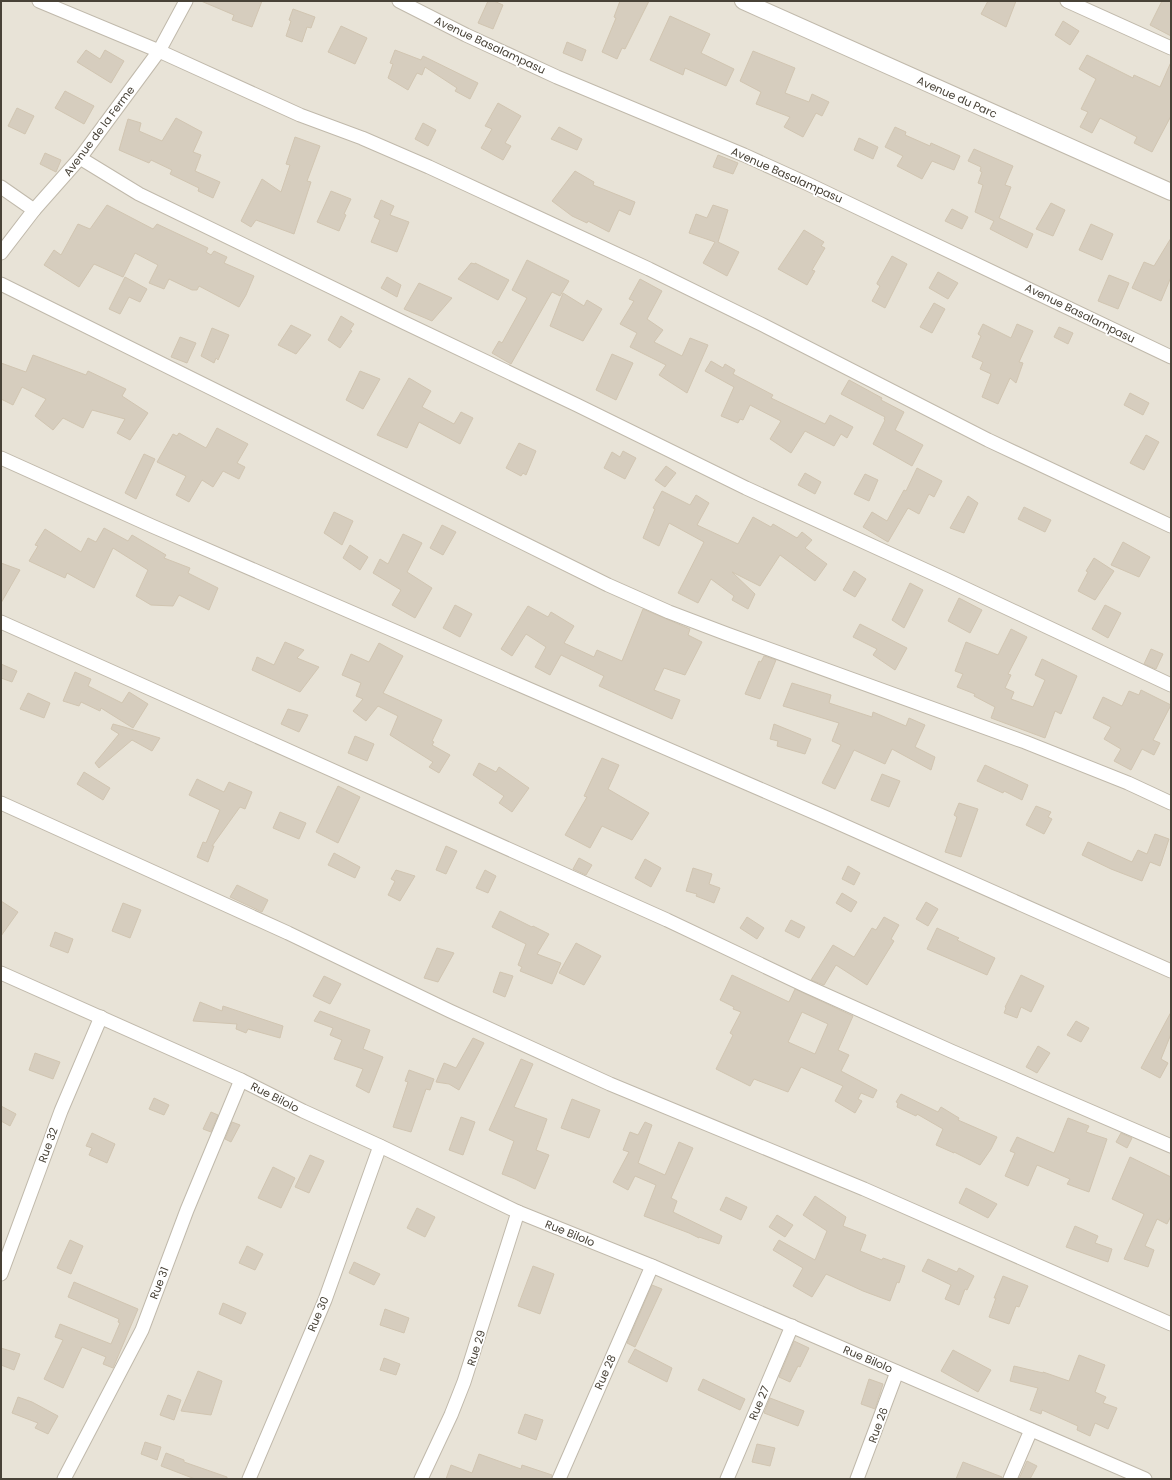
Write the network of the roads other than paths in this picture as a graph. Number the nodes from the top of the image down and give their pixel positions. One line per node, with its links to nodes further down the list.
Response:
1 (39, 1): 7 (street)
2 (186, 1): 7 (street, Avenue de la Ferme)
3 (399, 1): 14 (street, Avenue Basalampasu)
4 (743, 1): 10 (street, Avenue du Parc)
5 (1067, 1): 6 (street)
6 (1171, 48)
7 (159, 51): 8 (street, Avenue de la Ferme); 16 (street)
8 (80, 158): 11 (street, Avenue de la Ferme); 18 (street)
9 (1, 187): 11 (street)
10 (1171, 192)
11 (34, 210): 12 (street, Avenue de la Ferme)
12 (1, 253)
13 (1, 284): 20 (street)
14 (1171, 357)
15 (1, 458): 21 (street)
16 (1171, 526)
17 (1, 622): 26 (street)
18 (1171, 685)
19 (1, 803): 30 (street)
20 (1171, 803)
21 (1171, 971)
22 (1, 973): 23 (street, Rue Bilolo)
23 (101, 1017): 24 (street, Rue Bilolo); 29 (street, Rue 32)
24 (241, 1080): 25 (street, Rue Bilolo); 34 (street, Rue 31)
25 (380, 1146): 27 (street, Rue Bilolo); 35 (street, Rue 30)
26 (1171, 1146)
27 (518, 1212): 28 (street, Rue Bilolo); 36 (street, Rue 29)
28 (652, 1266): 31 (street, Rue Bilolo); 37 (street, Rue 28)
29 (1, 1274)
30 (1171, 1324)
31 (792, 1326): 32 (street, Rue Bilolo); 38 (street, Rue 27)
32 (898, 1372): 33 (street, Rue Bilolo); 39 (street, Rue 26)
33 (1031, 1430): 40 (street); 41 (street, Rue Bilolo)
34 (64, 1479)
35 (249, 1479)
36 (421, 1479)
37 (559, 1479)
38 (727, 1479)
39 (857, 1479)
40 (1010, 1479)
41 (1144, 1479)

